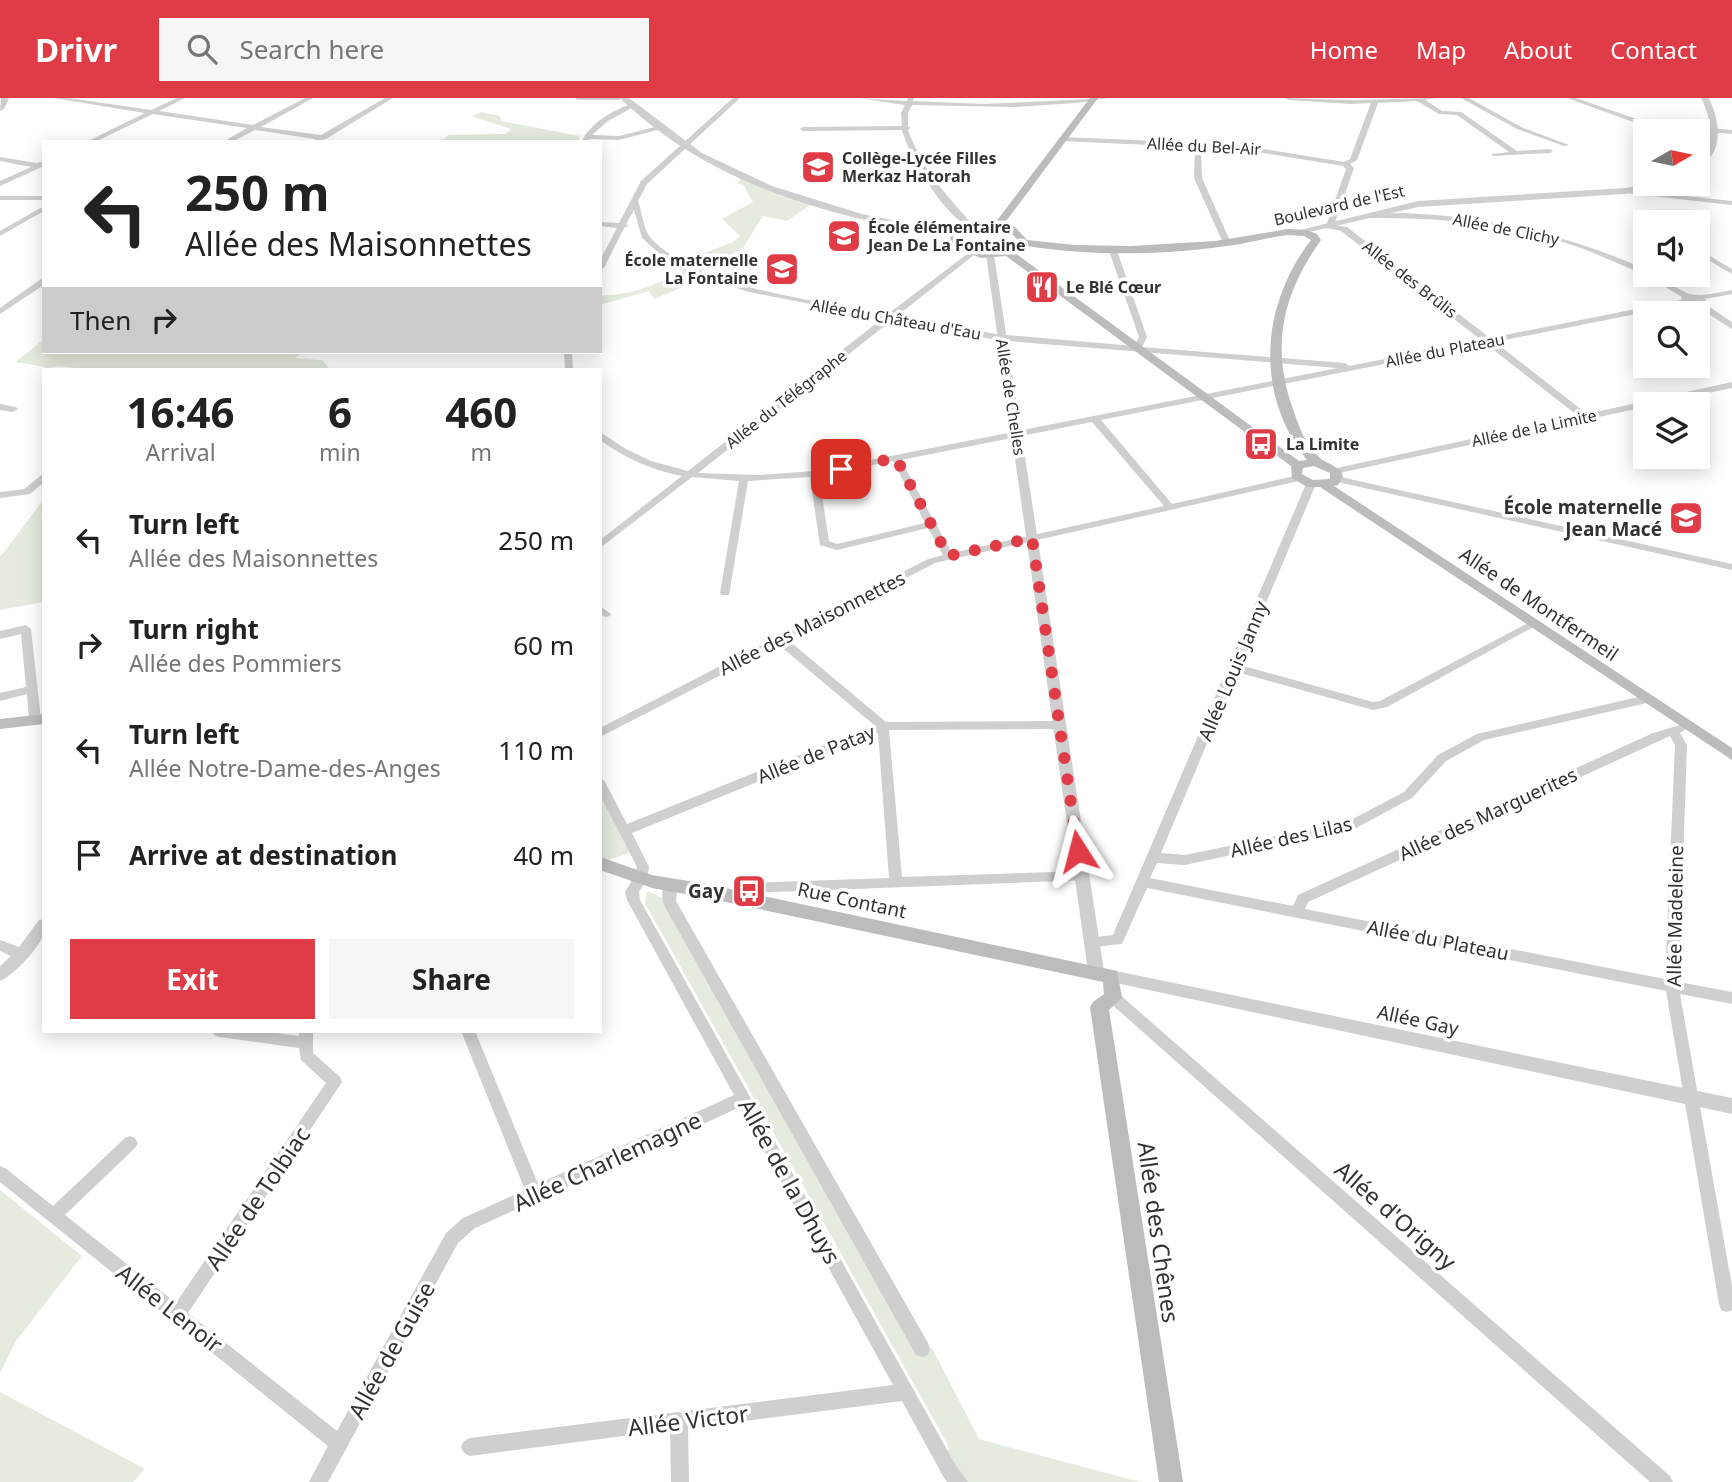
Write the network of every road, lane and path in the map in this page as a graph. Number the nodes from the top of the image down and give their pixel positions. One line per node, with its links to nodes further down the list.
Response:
1 (5, 98): 22 (street)
2 (56, 98): 23 (street)
3 (182, 98): 23 (street)
4 (310, 98): 24 (street)
5 (390, 98): 30 (street)
6 (578, 98): 7 (street)
7 (619, 98)
8 (624, 98): 21 (street)
9 (737, 98): 36 (street)
10 (861, 98): 20 (street)
11 (1107, 98): 17 (street)
12 (1288, 98): 18 (street)
13 (1434, 98): 19 (street)
14 (1464, 98): 38 (street)
15 (1570, 98): 28 (street)
16 (1705, 98): 28 (street)
17 (1089, 99): 20 (street); 32 (main road)
18 (1375, 100): 19 (street); 44 (street)
19 (1420, 100): 40 (street)
20 (909, 101): 26 (street)
21 (633, 104): 25 (street); 31 (street)
22 (0, 109)
23 (151, 112): 24 (street); 33 (street)
24 (255, 127): 30 (street); 34 (street)
25 (663, 127): 31 (street); 36 (street)
26 (907, 128): 27 (street); 58 (street)
27 (803, 129)
28 (1718, 131): 29 (street); 41 (street)
29 (1732, 131)
30 (324, 138): 35 (street)
31 (585, 139)
32 (1061, 139): 37 (street, Allée du Bel-Air); 56 (main road)
33 (93, 140)
34 (230, 140)
35 (320, 140)
36 (685, 144): 51 (street); 62 (street)
37 (1198, 144): 44 (street, Allée du Bel-Air); 65 (street)
38 (1566, 145)
39 (1550, 150): 40 (street)
40 (1514, 152): 42 (street)
41 (1710, 153)
42 (1494, 155)
43 (0, 159): 45 (street)
44 (1345, 164): 59 (street)
45 (42, 165): 46 (street)
46 (0, 184)
47 (1633, 189): 48 (street, Boulevard de l'Est)
48 (1625, 191): 52 (street); 54 (street, Boulevard de l'Est)
49 (0, 198): 50 (street)
50 (42, 198)
51 (635, 202): 57 (street); 81 (street, Allée du Château d'Eau)
52 (1732, 203)
53 (42, 209): 61 (street)
54 (1361, 216): 59 (street, Boulevard de l'Est); 72 (street, Allée de Clichy)
55 (602, 224): 57 (street)
56 (998, 225): 58 (main road); 64 (main road)
57 (624, 226): 70 (street)
58 (970, 226): 62 (main road)
59 (1330, 226): 60 (street, Boulevard de l'Est); 63 (street); 84 (street, Allée des Brûlis)
60 (1296, 232): 63 (main road); 65 (main road, Boulevard de l'Est)
61 (0, 234)
62 (957, 234): 67 (main road)
63 (1316, 240): 86 (main road)
64 (1023, 242): 66 (main road, Boulevard de l'Est); 68 (main road)
65 (1227, 243): 66 (main road, Boulevard de l'Est)
66 (1112, 248): 85 (street)
67 (971, 253): 69 (main road); 81 (street, Allée du Télégraphe)
68 (1008, 253): 69 (main road); 85 (main road, Allée de Montfermeil)
69 (990, 256): 83 (street, Allée de Chelles)
70 (603, 257)
71 (1710, 258): 73 (street)
72 (1633, 268)
73 (1732, 272)
74 (42, 282): 80 (street)
75 (1667, 287): 77 (street, Allée de Clichy)
76 (1732, 292): 78 (street)
77 (1686, 299): 78 (street); 84 (street, Allée du Plateau)
78 (1699, 301)
79 (1710, 309): 82 (street)
80 (0, 312)
81 (890, 317): 83 (street, Allée du Château d'Eau); 99 (street, Allée du Télégraphe)
82 (1732, 326)
83 (1002, 337): 85 (street, Allée du Château d'Eau); 95 (street, Allée de Chelles)
84 (1489, 341): 87 (street, Allée du Plateau); 93 (street, Allée des Brûlis)
85 (1136, 348): 86 (street, Allée du Château d'Eau); 90 (main road, Allée de Montfermeil)
86 (1275, 360): 87 (street, Allée du Château d'Eau); 88 (main road)
87 (1328, 368): 88 (street, Allée du Plateau)
88 (1277, 383): 90 (street, Allée du Plateau); 98 (main road)
89 (1732, 385): 93 (street, Allée de la Limite)
90 (1205, 397): 94 (street); 101 (main road, Allée de Montfermeil)
91 (0, 407): 92 (street)
92 (13, 409)
93 (1585, 417): 101 (street, Allée de la Limite)
94 (1095, 419): 95 (street); 105 (street)
95 (1017, 435): 97 (street); 107 (street, Allée de Chelles)
96 (602, 436): 99 (street)
97 (896, 458): 100 (street); 106 (street)
98 (1316, 462): 101 (main road); 101 (main road)
99 (690, 474): 103 (street); 108 (street, Allée du Télégraphe)
100 (814, 474): 103 (street); 106 (street)
101 (1317, 477): 105 (street, Allée de la Limite); 110 (street); 112 (main road, Allée de Montfermeil); 115 (street, Allée Louis Janny)
102 (42, 478): 104 (street)
103 (744, 480): 111 (street)
104 (2, 495)
105 (1170, 507): 107 (street, Allée de la Limite)
106 (933, 524): 109 (street)
107 (1032, 538): 109 (street, Allée des Maisonnettes); 121 (street)
108 (602, 543)
109 (948, 556): 114 (street, Allée des Maisonnettes)
110 (1732, 567)
111 (725, 593)
112 (1534, 624): 115 (street); 118 (main road, Allée de Montfermeil)
113 (0, 635): 116 (street)
114 (779, 639): 122 (street); 124 (street, Allée des Maisonnettes)
115 (1234, 667): 128 (street, Allée Louis Janny)
116 (32, 689): 117 (street); 119 (street)
117 (0, 697)
118 (1647, 699): 123 (main road, Allée de Montfermeil); 128 (street, Allée des Lilas)
119 (39, 717): 120 (main road)
120 (0, 724)
121 (1059, 725): 122 (street, Allée de Patay); 130 (street)
122 (883, 726): 127 (street, Allée de Patay); 132 (street)
123 (1680, 729): 125 (main road, Allée de Montfermeil); 136 (street, Allée des Marguerites); 143 (street, Allée Madeleine)
124 (602, 732)
125 (1732, 755)
126 (602, 786): 127 (street, Allée de la Dhuys)
127 (624, 831): 131 (street, Allée de la Dhuys)
128 (1155, 858): 133 (street, Allée Louis Janny)
129 (602, 864): 131 (main road, Rue Contant)
130 (1082, 876): 132 (street); 138 (street)
131 (640, 879): 134 (main road, Rue Contant); 149 (street, Allée de la Dhuys)
132 (896, 881): 135 (street)
133 (1144, 882): 136 (street, Allée du Plateau); 138 (street, Allée Louis Janny)
134 (670, 886): 141 (main road, Rue Contant); 159 (street)
135 (751, 888)
136 (1297, 912): 143 (street, Allée du Plateau)
137 (42, 927): 140 (street)
138 (1092, 942): 141 (street)
139 (0, 946): 140 (street)
140 (22, 954): 142 (street)
141 (1104, 974): 144 (main road); 150 (street, Allée Gay)
142 (0, 975)
143 (1672, 986): 145 (street, Allée du Plateau); 150 (street, Allée Madeleine)
144 (1113, 997): 167 (main road, Allée des Chênes); 168 (street, Allée d'Origny)
145 (1732, 998)
146 (248, 1033): 148 (street)
147 (469, 1033): 154 (street)
148 (305, 1037): 158 (street, Allée de Tolbiac)
149 (744, 1098): 154 (street, Allée Charlemagne); 160 (street, Allée de la Dhuys)
150 (1692, 1098): 151 (street, Allée Gay); 157 (street, Allée Madeleine)
151 (1732, 1106)
152 (130, 1143): 155 (street)
153 (0, 1173): 155 (street, Allée Lenoir)
154 (535, 1195): 156 (street, Allée Charlemagne)
155 (54, 1215): 158 (street, Allée Lenoir)
156 (469, 1223): 162 (street, Allée de Guise)
157 (1727, 1304)
158 (178, 1314): 162 (street, Allée Lenoir)
159 (922, 1349)
160 (906, 1392): 161 (street, Allée Victor); 166 (street, Allée de la Dhuys)
161 (679, 1421): 163 (street, Allée Victor); 165 (street)
162 (339, 1444): 164 (street, Allée de Guise)
163 (470, 1447)
164 (318, 1482)
165 (680, 1482)
166 (959, 1482)
167 (1171, 1482)
168 (1664, 1482)

